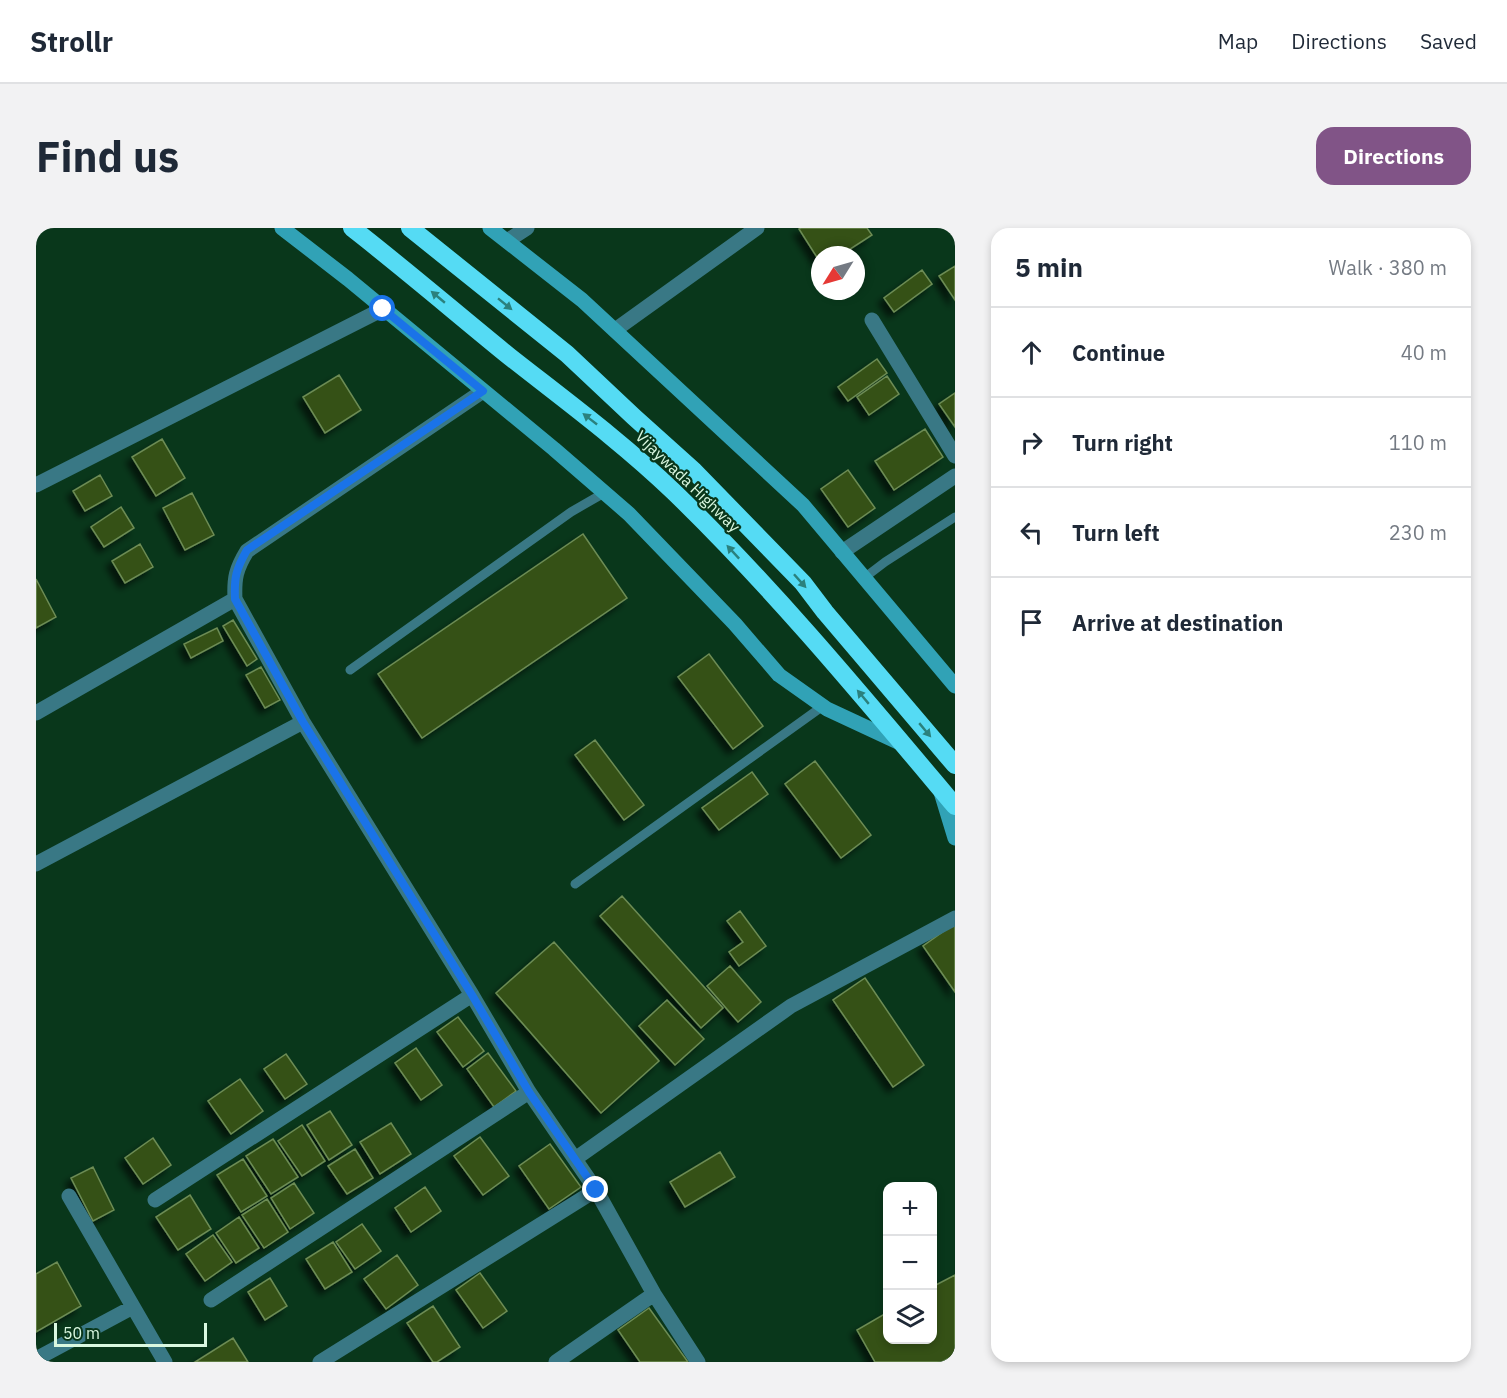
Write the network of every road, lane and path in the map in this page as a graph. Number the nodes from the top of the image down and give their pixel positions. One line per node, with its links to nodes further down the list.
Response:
1 (282, 228): 8 (street)
2 (352, 228): 25 (highway, Vijaywada Highway, one-way to 2)
3 (410, 228): 26 (highway, Vijaywada Highway, one-way to 26)
4 (490, 228): 7 (street)
5 (527, 228): 7 (street)
6 (757, 228): 10 (street)
7 (507, 241): 10 (street)
8 (383, 309): 11 (street); 14 (street)
9 (872, 320): 12 (street)
10 (615, 330): 17 (street)
11 (483, 391): 15 (street); 19 (street)
12 (955, 456)
13 (955, 476): 17 (street)
14 (36, 485)
15 (604, 493): 20 (lane); 22 (street)
16 (955, 517): 18 (lane)
17 (842, 552): 18 (street)
18 (864, 578): 21 (street)
19 (235, 599): 23 (street); 24 (street)
20 (350, 670)
21 (955, 686)
22 (823, 706): 25 (street); 31 (lane)
23 (36, 713)
24 (303, 722): 30 (street); 33 (street)
25 (903, 744): 27 (highway, Vijaywada Highway)
26 (955, 765)
27 (940, 788): 28 (highway, Vijaywada Highway); 29 (street)
28 (955, 806)
29 (955, 838)
30 (36, 864)
31 (576, 884)
32 (955, 918): 35 (street)
33 (472, 995): 34 (street); 38 (street)
34 (529, 1092): 35 (street); 40 (street)
35 (574, 1160): 36 (street)
36 (596, 1190): 39 (street); 44 (street)
37 (69, 1196): 41 (street)
38 (155, 1200)
39 (654, 1294): 45 (street); 46 (street)
40 (211, 1300)
41 (133, 1307): 42 (street); 43 (street)
42 (36, 1359)
43 (165, 1362)
44 (320, 1362)
45 (556, 1362)
46 (698, 1362)

